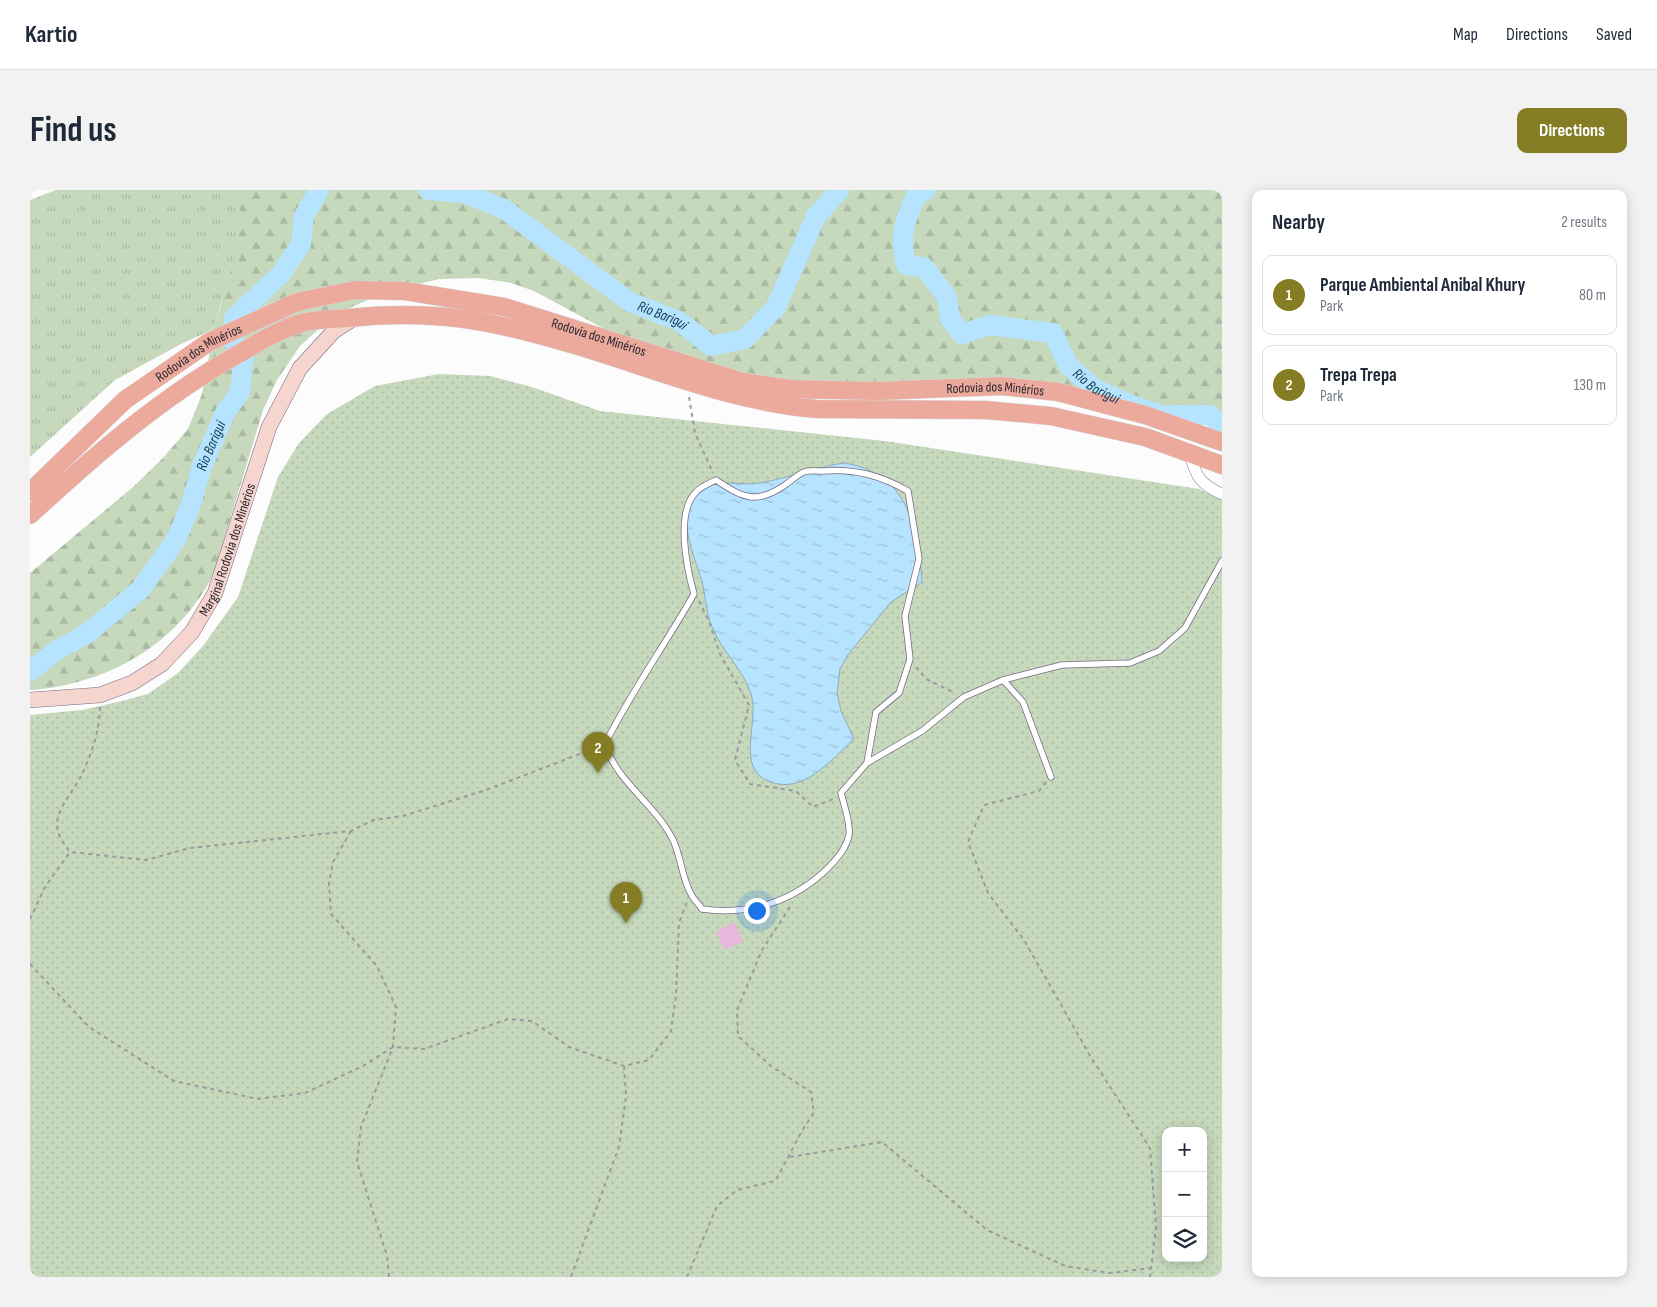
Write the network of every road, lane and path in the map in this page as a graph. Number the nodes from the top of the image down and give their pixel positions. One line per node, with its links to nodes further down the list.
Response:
1 (356, 317): 2 (main road, Rodovia dos Minérios); 9 (main road, Rodovia dos Minérios); 14 (main road, Marginal Rodovia dos Minérios)
2 (686, 382): 4 (main road, Rodovia dos Minérios); 6 (path)
3 (1220, 442): 7 (main road, Rodovia dos Minérios)
4 (1190, 454): 5 (main road, Rodovia dos Minérios); 8 (street)
5 (1217, 463)
6 (716, 480): 11 (lane); 12 (lane)
7 (30, 492)
8 (1222, 494)
9 (30, 515)
10 (1222, 561): 13 (lane)
11 (694, 594): 17 (lane); 20 (path)
12 (910, 659): 15 (path); 18 (lane)
13 (1003, 680): 15 (lane); 19 (lane)
14 (100, 696): 16 (main road, Marginal Rodovia dos Minérios); 22 (path)
15 (964, 697): 18 (lane)
16 (33, 700)
17 (605, 744): 21 (path); 24 (lane)
18 (866, 763): 20 (lane)
19 (1051, 777): 30 (path)
20 (841, 793): 23 (lane)
21 (351, 831): 22 (path); 27 (path)
22 (70, 852): 25 (path)
23 (800, 891): 24 (lane); 29 (path)
24 (690, 893): 28 (path)
25 (30, 919)
26 (30, 964): 27 (path)
27 (393, 1047): 28 (path); 31 (path)
28 (624, 1066): 32 (path)
29 (790, 1157): 30 (path); 33 (path)
30 (1153, 1268): 34 (path)
31 (389, 1277)
32 (571, 1277)
33 (687, 1277)
34 (1150, 1277)

